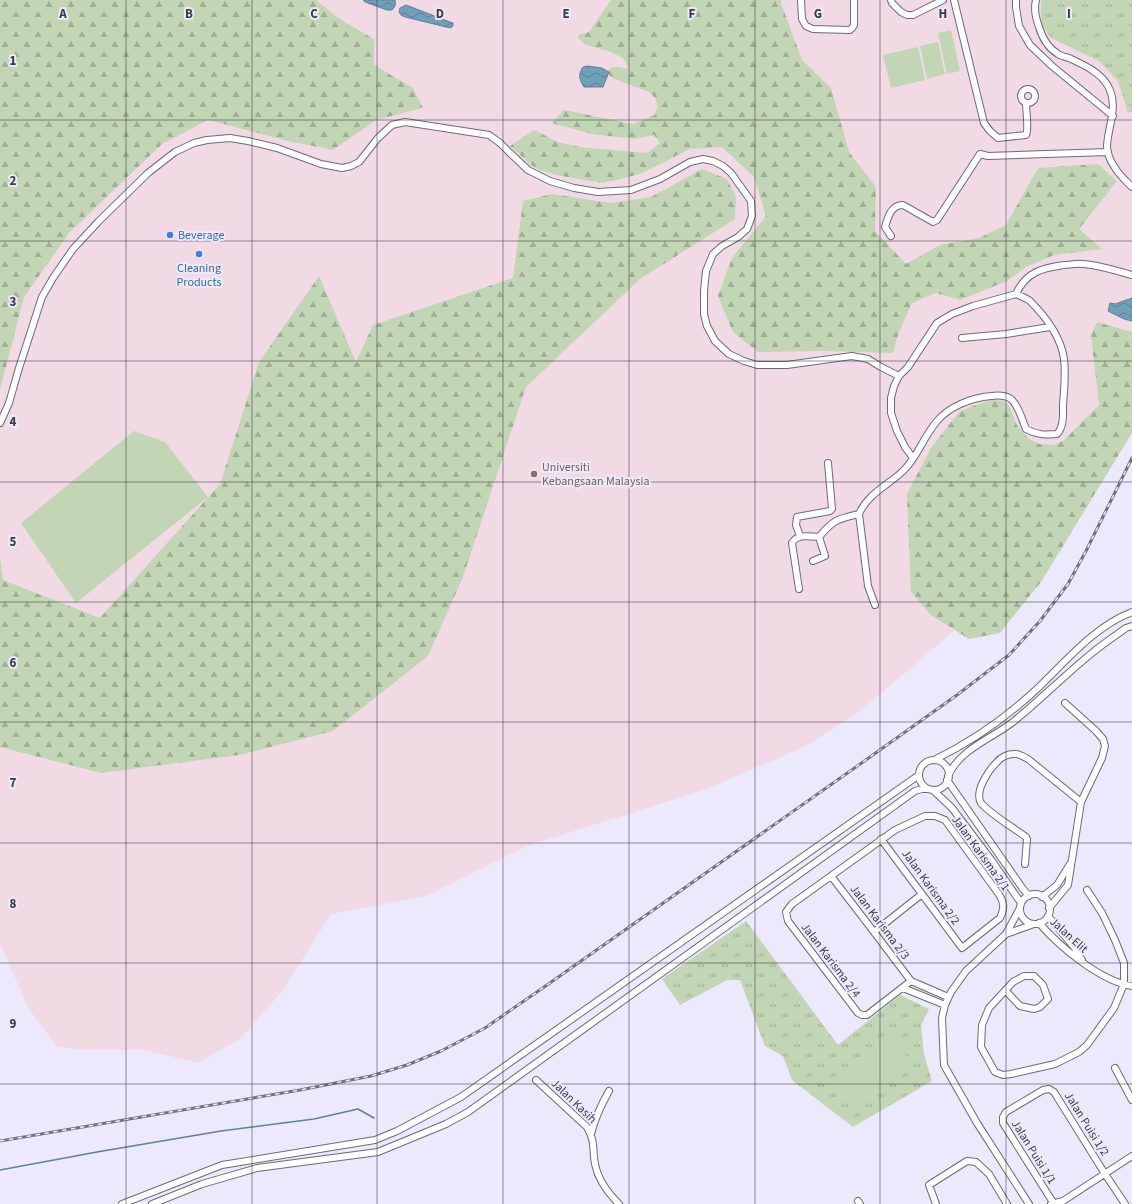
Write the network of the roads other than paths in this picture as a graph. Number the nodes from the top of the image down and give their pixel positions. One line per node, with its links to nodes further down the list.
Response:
1 (801, 0): 2 (street)
2 (854, 0)
3 (891, 0): 4 (street)
4 (943, 0)
5 (954, 0): 8 (street)
6 (1016, 0): 9 (street)
7 (1036, 0): 9 (street)
8 (1026, 103)
9 (1113, 116): 10 (street)
10 (1108, 152): 11 (street); 12 (street)
11 (1132, 187)
12 (891, 236)
13 (1132, 275): 14 (street)
14 (1016, 294): 15 (street); 17 (street)
15 (1050, 327): 16 (street); 19 (street)
16 (962, 338)
17 (899, 376): 18 (street); 19 (street)
18 (0, 423)
19 (913, 458): 21 (street)
20 (828, 463): 22 (street)
21 (859, 514): 23 (street); 26 (street)
22 (800, 536): 23 (street); 25 (street)
23 (819, 537): 24 (street)
24 (813, 562)
25 (799, 588)
26 (875, 605)
27 (1132, 612): 30 (street)
28 (1132, 626): 32 (street)
29 (1066, 703): 34 (street)
30 (934, 760): 31 (street); 32 (street)
31 (919, 776): 33 (street); 67 (street)
32 (948, 778): 33 (street); 41 (street)
33 (931, 790): 43 (street); 68 (street)
34 (1081, 802): 36 (street); 37 (street)
35 (882, 839): 38 (street, Jalan Karisma 2/4); 40 (street, Jalan Karisma 2/2); 49 (street, Jalan Karisma 2/1)
36 (1071, 862): 42 (street); 44 (street)
37 (1025, 864)
38 (831, 876): 47 (street, Jalan Karisma 2/3); 54 (street, Jalan Karisma 2/4)
39 (1087, 890): 52 (street)
40 (922, 894): 47 (street); 49 (street, Jalan Karisma 2/2)
41 (1029, 896): 42 (street); 43 (street)
42 (1042, 897): 44 (street)
43 (1021, 906): 46 (street); 48 (street)
44 (1049, 908): 45 (street)
45 (1048, 916): 46 (street); 50 (street, Jalan Elit)
46 (1037, 924): 48 (street); 50 (street, Jalan Elit)
47 (874, 932): 51 (street, Jalan Karisma 2/3)
48 (1006, 934): 56 (street)
49 (962, 948)
50 (1084, 963): 52 (street, Jalan Elit)
51 (911, 981): 54 (street, Jalan Karisma 2/4); 56 (street)
52 (1124, 984): 53 (street, Jalan Elit); 55 (street)
53 (1132, 986)
54 (903, 988): 57 (street)
55 (1006, 991): 55 (street)
56 (948, 997): 57 (street)
57 (945, 1005): 72 (street)
58 (1115, 1068): 62 (street)
59 (536, 1080): 63 (street, Jalan Kasih)
60 (1049, 1089): 65 (street, Jalan Puisi 1/2); 73 (street, Jalan Puisi 1/1)
61 (609, 1091): 63 (street)
62 (1132, 1100)
63 (591, 1134): 69 (street, Jalan Kasih)
64 (1132, 1156): 65 (street)
65 (1105, 1174): 66 (street); 74 (street, Jalan Puisi 1/2)
66 (1062, 1202): 73 (street)
67 (122, 1204)
68 (152, 1204)
69 (620, 1204)
70 (936, 1204): 71 (street)
71 (1007, 1204)
72 (1029, 1204)
73 (1053, 1204)
74 (1125, 1204)

